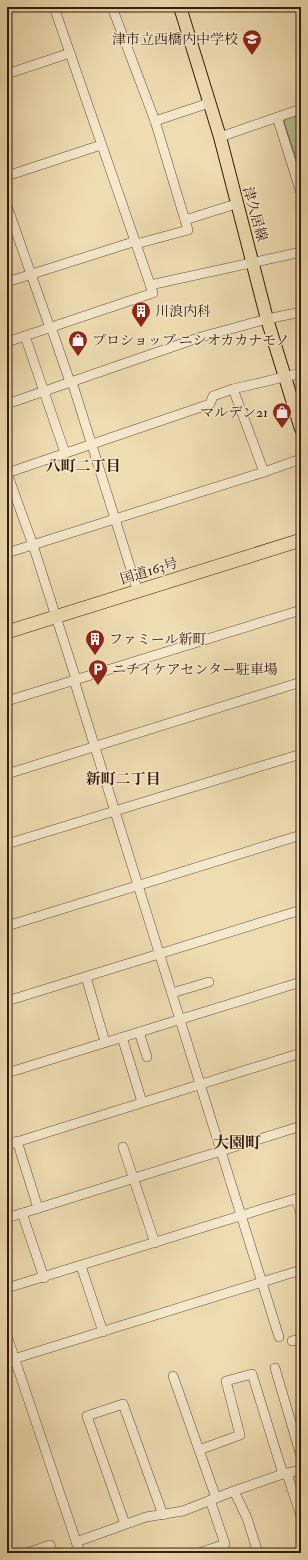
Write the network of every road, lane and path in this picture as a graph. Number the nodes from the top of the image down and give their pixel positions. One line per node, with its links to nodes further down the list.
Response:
1 (54, 7): 4 (street)
2 (112, 7): 9 (street)
3 (180, 7): 6 (main road, 津久居線)
4 (70, 53): 5 (street); 11 (street)
5 (7, 74)
6 (209, 103): 9 (street); 10 (main road, 津久居線)
7 (301, 109): 8 (street)
8 (277, 117): 10 (street); 13 (street)
9 (156, 121): 16 (street)
10 (220, 137): 14 (main road, 津久居線)
11 (101, 145): 12 (street); 17 (street)
12 (7, 176)
13 (301, 193)
14 (236, 204): 16 (street); 19 (main road, 津久居線)
15 (7, 208): 20 (street)
16 (185, 220): 17 (street)
17 (136, 244): 20 (street); 22 (street)
18 (301, 252): 19 (street)
19 (253, 262): 22 (street); 24 (main road, 津久居線)
20 (31, 275): 21 (street); 25 (street)
21 (7, 282)
22 (150, 285): 25 (street)
23 (301, 312): 24 (street)
24 (268, 319): 29 (main road, 津久居線); 30 (street)
25 (50, 328): 26 (street); 30 (street)
26 (25, 336): 27 (street); 32 (street)
27 (7, 342)
28 (301, 373): 29 (street)
29 (285, 376): 31 (street); 34 (main road, 津久居線)
30 (70, 382): 32 (street); 35 (street)
31 (233, 389): 35 (street); 38 (street)
32 (44, 391): 33 (street); 36 (street)
33 (7, 404)
34 (301, 429)
35 (91, 444): 36 (street); 40 (street)
36 (65, 453): 39 (street)
37 (301, 459): 38 (street)
38 (264, 472): 40 (street)
39 (7, 473): 42 (street)
40 (116, 519): 42 (street); 44 (street)
41 (301, 540): 44 (highway, 国道163号)
42 (33, 545): 43 (street); 46 (street)
43 (7, 553)
44 (138, 592): 46 (highway, 国道163号)
45 (301, 610): 48 (street)
46 (56, 618): 47 (highway, 国道163号); 48 (street)
47 (7, 632)
48 (74, 680): 50 (street); 51 (street)
49 (301, 682): 51 (street)
50 (7, 701)
51 (95, 746): 53 (street); 54 (street)
52 (301, 754): 54 (street)
53 (7, 774)
54 (116, 811): 56 (street); 57 (street)
55 (301, 835): 57 (street)
56 (7, 844)
57 (138, 884): 59 (street); 60 (street)
58 (301, 910): 60 (street)
59 (7, 926)
60 (160, 954): 61 (street); 64 (street)
61 (86, 977): 65 (street); 69 (street)
62 (209, 982): 64 (street)
63 (301, 982): 66 (street)
64 (172, 993): 66 (street)
65 (7, 1001)
66 (180, 1019): 67 (street); 73 (street)
67 (139, 1032): 68 (street); 71 (street)
68 (122, 1037): 69 (street); 74 (street)
69 (105, 1042): 72 (street)
70 (301, 1053): 73 (street)
71 (147, 1057)
72 (7, 1073)
73 (200, 1084): 74 (street); 79 (street)
74 (142, 1102): 76 (street)
75 (301, 1126): 79 (street)
76 (17, 1141): 77 (street); 82 (street)
77 (7, 1145)
78 (124, 1147): 80 (street)
79 (221, 1151): 80 (street); 85 (street)
80 (134, 1178): 82 (street); 87 (street)
81 (299, 1198): 84 (street); 85 (street)
82 (38, 1208): 83 (street)
83 (22, 1213): 86 (street); 90 (street)
84 (301, 1214)
85 (242, 1216): 87 (street); 91 (street)
86 (7, 1218)
87 (155, 1243): 88 (street)
88 (81, 1266): 90 (street); 93 (street)
89 (301, 1270): 91 (street)
90 (44, 1278): 92 (street)
91 (262, 1282): 93 (street); 95 (street)
92 (7, 1288)
93 (103, 1332): 96 (street)
94 (7, 1336): 96 (street)
95 (279, 1337)
96 (11, 1360): 108 (street)
97 (275, 1368): 100 (street)
98 (173, 1376): 99 (street)
99 (199, 1450): 102 (street); 104 (street)
100 (301, 1456)
101 (301, 1470): 102 (street)
102 (285, 1474): 103 (street); 106 (street)
103 (234, 1490): 104 (street); 113 (street)
104 (213, 1499): 105 (street); 112 (street)
105 (163, 1514): 107 (street); 107 (street)
106 (301, 1516)
107 (125, 1524): 108 (street)
108 (76, 1542): 111 (street)
109 (27, 1553): 110 (street)
110 (53, 1553)
111 (80, 1553)
112 (200, 1553)
113 (258, 1553)

